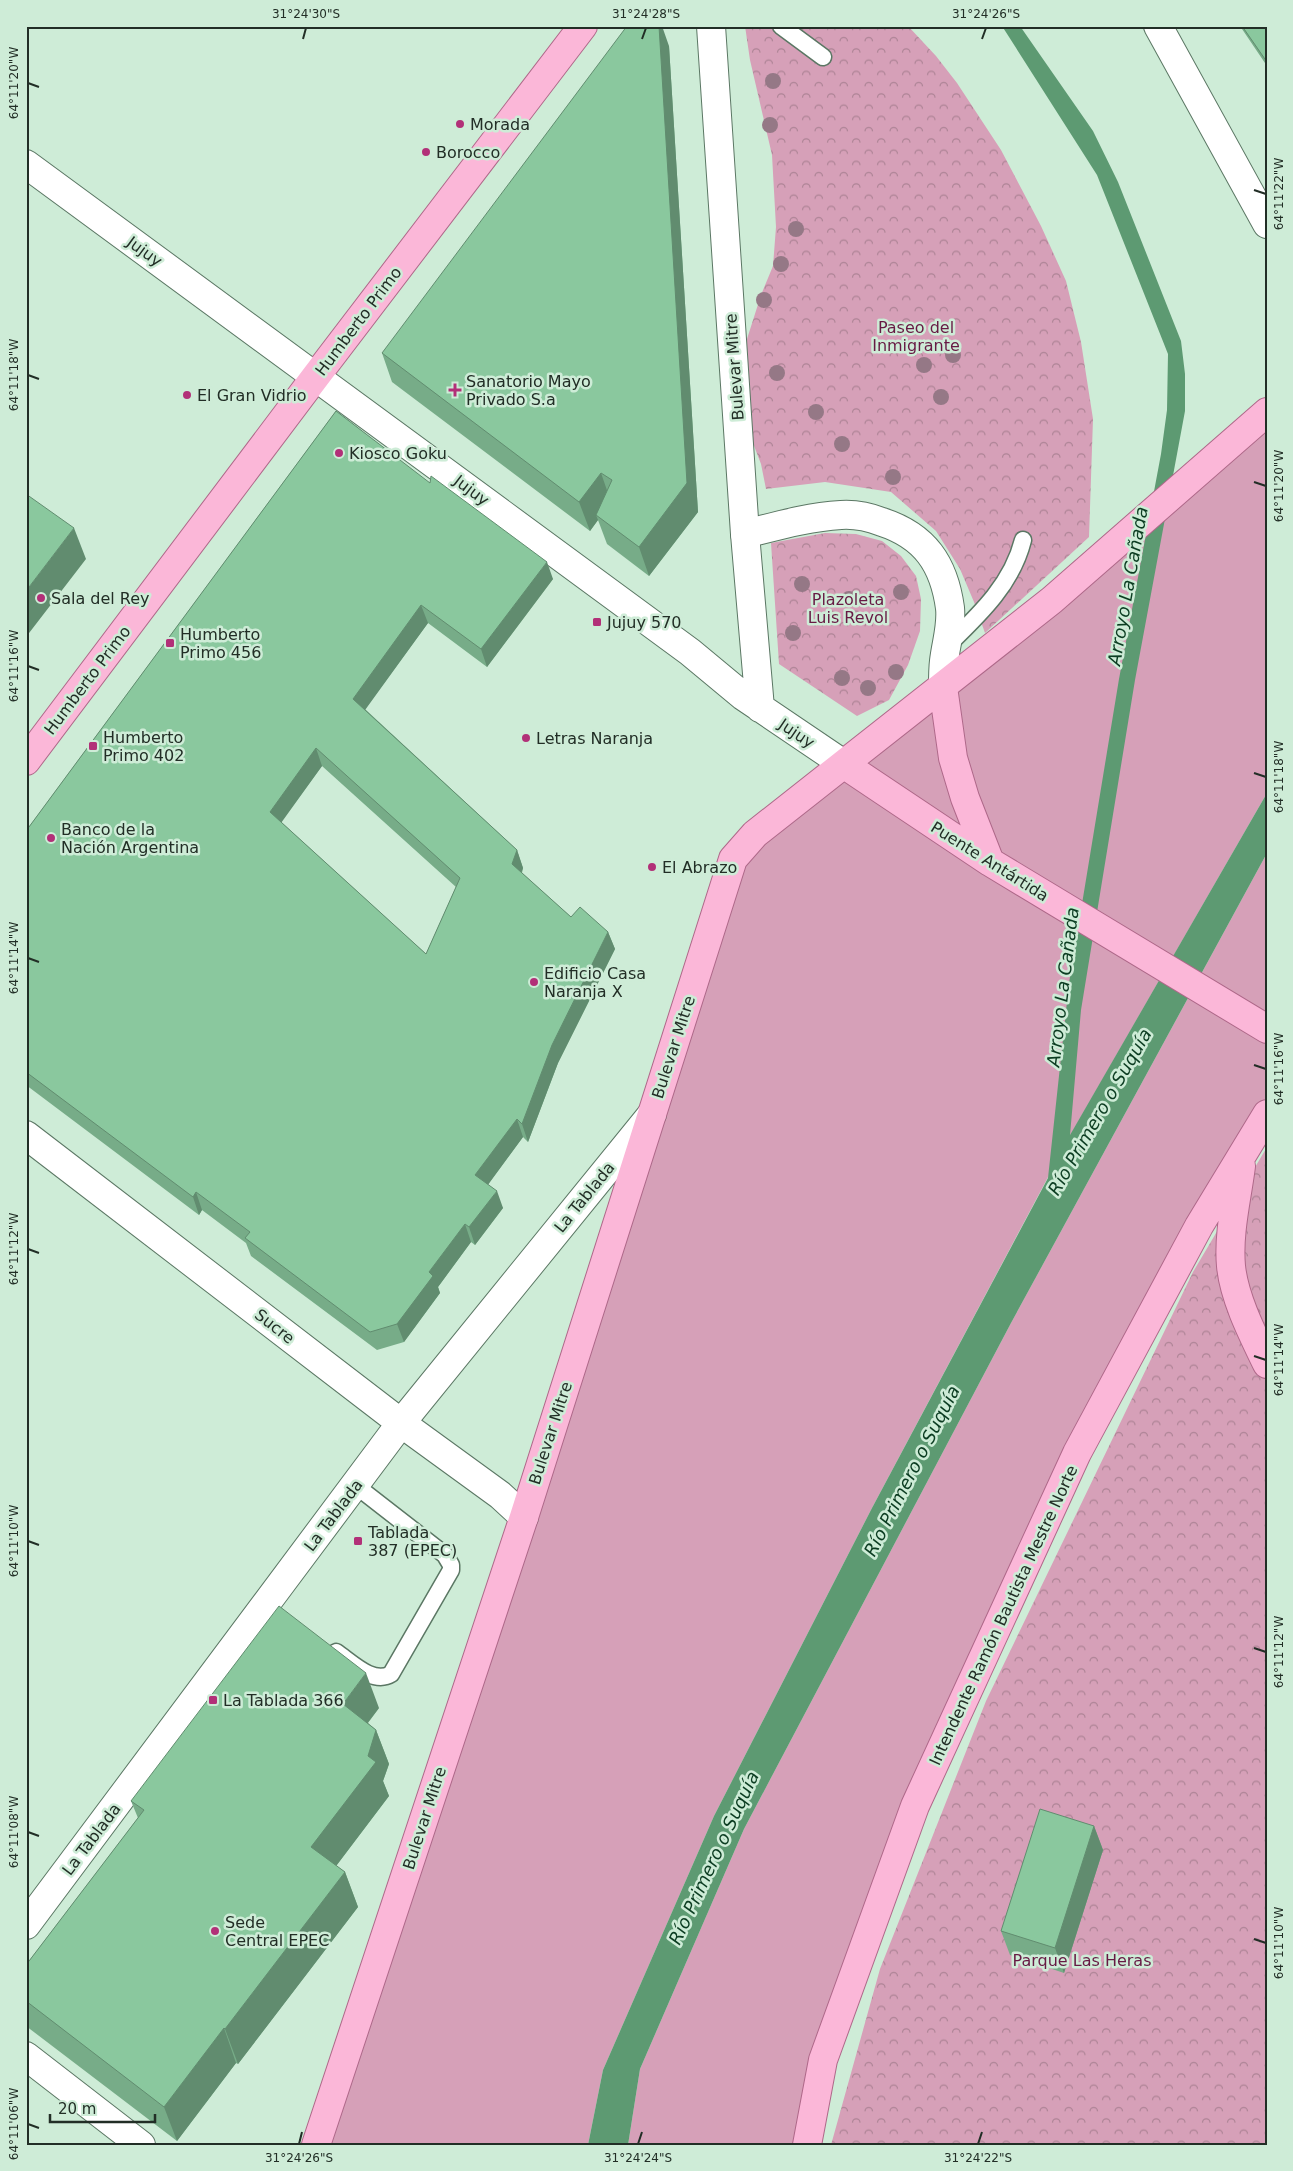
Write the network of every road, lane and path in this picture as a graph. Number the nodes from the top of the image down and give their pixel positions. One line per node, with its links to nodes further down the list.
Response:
1 (584, 26): 8 (main road, Humberto Primo)
2 (711, 26): 10 (street, Bulevar Mitre)
3 (781, 26): 5 (lane)
4 (1158, 26): 7 (street)
5 (823, 56)
6 (26, 164): 8 (street, Jujuy)
7 (1267, 224)
8 (316, 376): 14 (street, Jujuy); 15 (main road, Humberto Primo)
9 (1267, 412): 13 (main road, Bulevar Mitre)
10 (745, 534): 12 (street); 14 (street, Bulevar Mitre)
11 (1023, 540): 12 (lane)
12 (947, 646): 13 (street)
13 (943, 687): 16 (main road, Bulevar Mitre); 17 (main road)
14 (760, 708): 16 (street, Jujuy)
15 (31, 744)
16 (844, 765): 17 (main road, Puente Antártida); 19 (main road, Bulevar Mitre)
17 (990, 862): 18 (main road, Puente Antártida)
18 (1267, 1029)
19 (652, 1114): 24 (street, La Tablada); 26 (main road, Bulevar Mitre)
20 (1267, 1114): 22 (main road, Intendente Ramón Bautista Mestre Norte)
21 (26, 1135): 24 (street, Sucre)
22 (1244, 1152): 23 (main road); 32 (main road, Intendente Ramón Bautista Mestre Norte)
23 (1267, 1364)
24 (401, 1423): 25 (street, La Tablada); 26 (street, Sucre)
25 (355, 1485): 27 (lane); 28 (street, La Tablada)
26 (524, 1517): 31 (main road, Bulevar Mitre)
27 (324, 1644)
28 (26, 1925)
29 (26, 2056): 30 (street)
30 (141, 2145)
31 (316, 2145)
32 (807, 2145)

